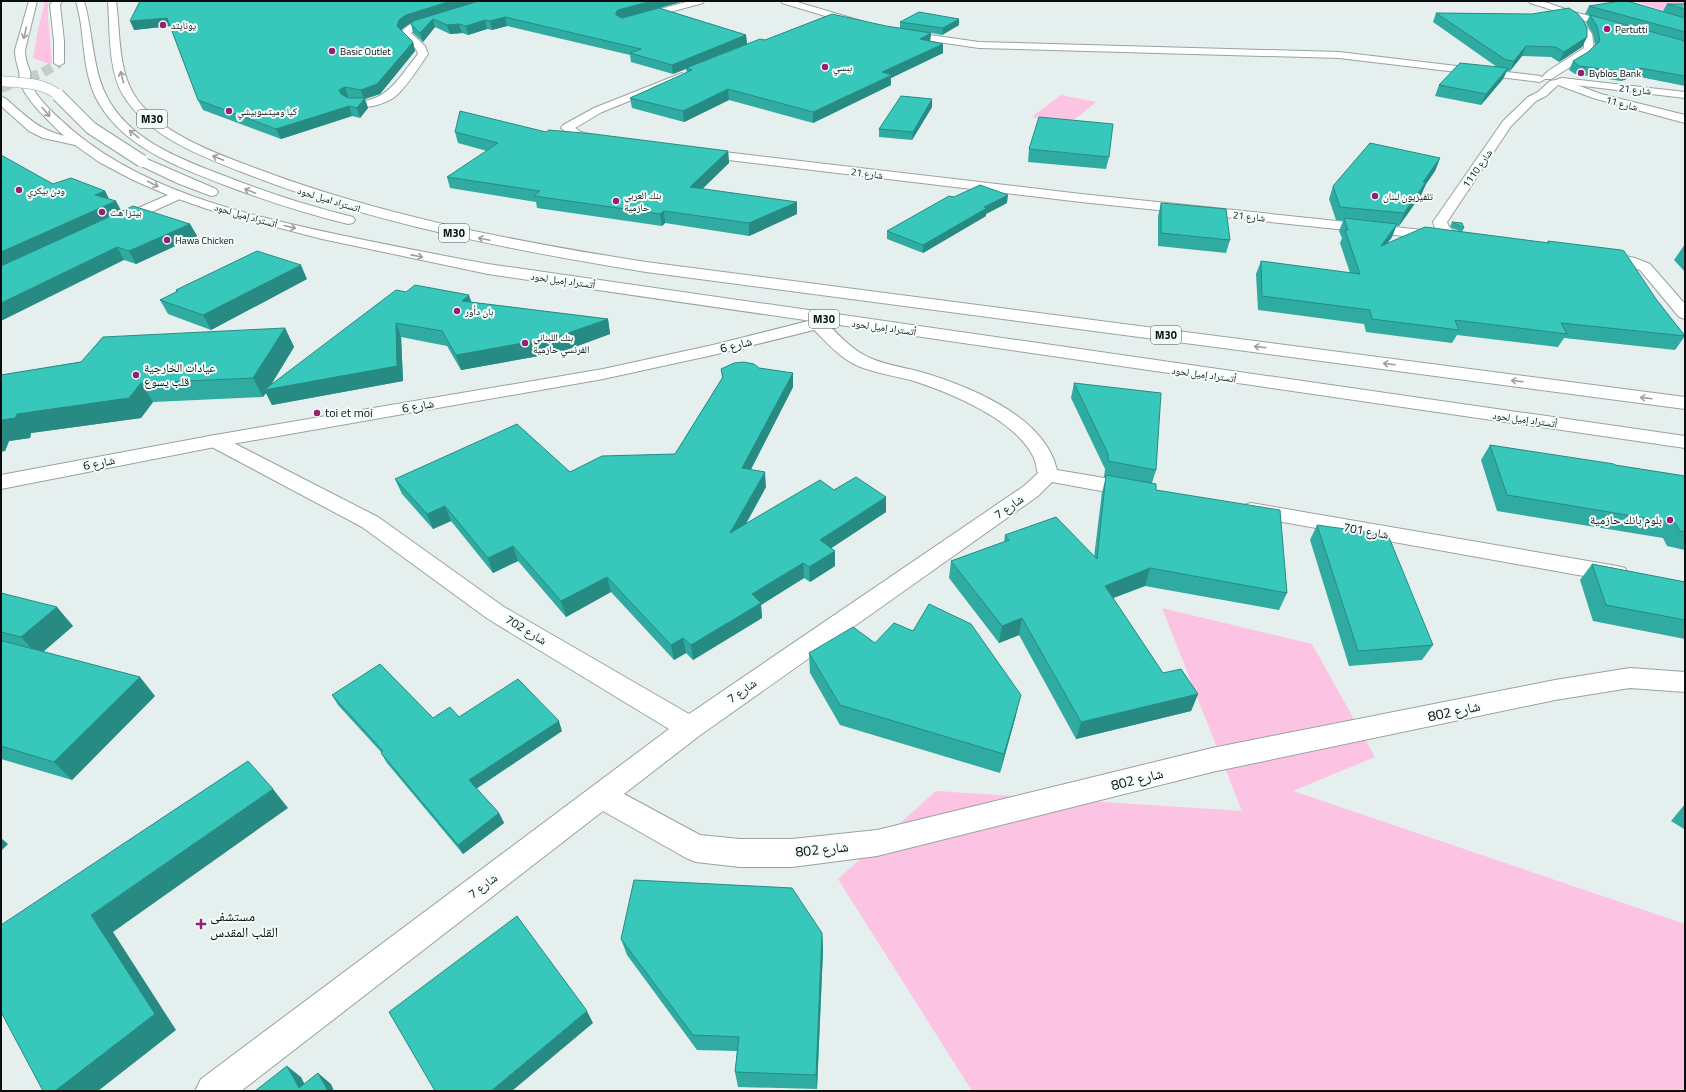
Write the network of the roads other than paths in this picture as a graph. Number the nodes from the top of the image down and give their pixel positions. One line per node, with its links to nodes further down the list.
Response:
1 (33, 1): 34 (main road, أتستراد إميل لحود / M30, one-way to 34)
2 (58, 1): 18 (main road)
3 (80, 1): 9 (main road); 37 (main road, one-way to 3)
4 (494, 1): 28 (main road)
5 (700, 1): 12 (main road)
6 (785, 1): 11 (main road)
7 (1533, 1): 10 (main road)
8 (115, 3): 44 (main road, اتستراد اميل لحود / M30, one-way to 8)
9 (72, 9)
10 (1571, 14): 15 (main road); 22 (main road)
11 (829, 15): 13 (main road); 14 (main road)
12 (630, 20)
13 (815, 21)
14 (867, 26)
15 (1628, 29)
16 (894, 32): 21 (main road, شارع 21)
17 (69, 37): 18 (main road)
18 (60, 46): 19 (main road)
19 (59, 63)
20 (692, 72): 33 (main road)
21 (1482, 72): 22 (main road, شارع 21); 25 (main road)
22 (1551, 80): 24 (main road, شارع 21); 25 (main road); 29 (main road, شارع 11)
23 (1, 81): 40 (main road, bridge)
24 (1632, 88): 26 (main road, شارع 21); 29 (main road)
25 (1531, 94): 39 (main road, شارع 1110)
26 (1685, 94)
27 (1, 100): 31 (main road)
28 (350, 100)
29 (1613, 101): 32 (main road, شارع 11)
30 (1, 112): 31 (main road)
31 (19, 116): 34 (main road)
32 (1685, 119)
33 (613, 143)
34 (81, 144): 36 (main road, أتستراد إميل لحود / M30, one-way to 36)
35 (688, 152): 39 (main road, شارع 21)
36 (177, 195): 38 (main road); 46 (main road, أتستراد إميل لحود / M30, one-way to 46)
37 (359, 223)
38 (106, 228)
39 (1455, 238): 41 (main road, شارع 21)
40 (413, 240)
41 (1479, 240)
42 (436, 243): 44 (main road)
43 (1585, 254): 45 (main road)
44 (646, 267): 47 (main road, M30, one-way to 44)
45 (1685, 314)
46 (824, 321): 48 (main road, شارع 6); 49 (main road, أتستراد إميل لحود / M30); 50 (main road)
47 (1685, 403)
48 (215, 441): 51 (main road, شارع 6); 56 (main road, شارع 702)
49 (1685, 442)
50 (1048, 475): 52 (main road); 56 (main road, شارع 7)
51 (1, 482)
52 (1150, 493)
53 (1229, 507): 54 (main road, شارع 701)
54 (1638, 578)
55 (1685, 682): 57 (main road, شارع 802)
56 (690, 728): 57 (main road, شارع 7)
57 (602, 796): 58 (main road, شارع 7)
58 (212, 1091)

